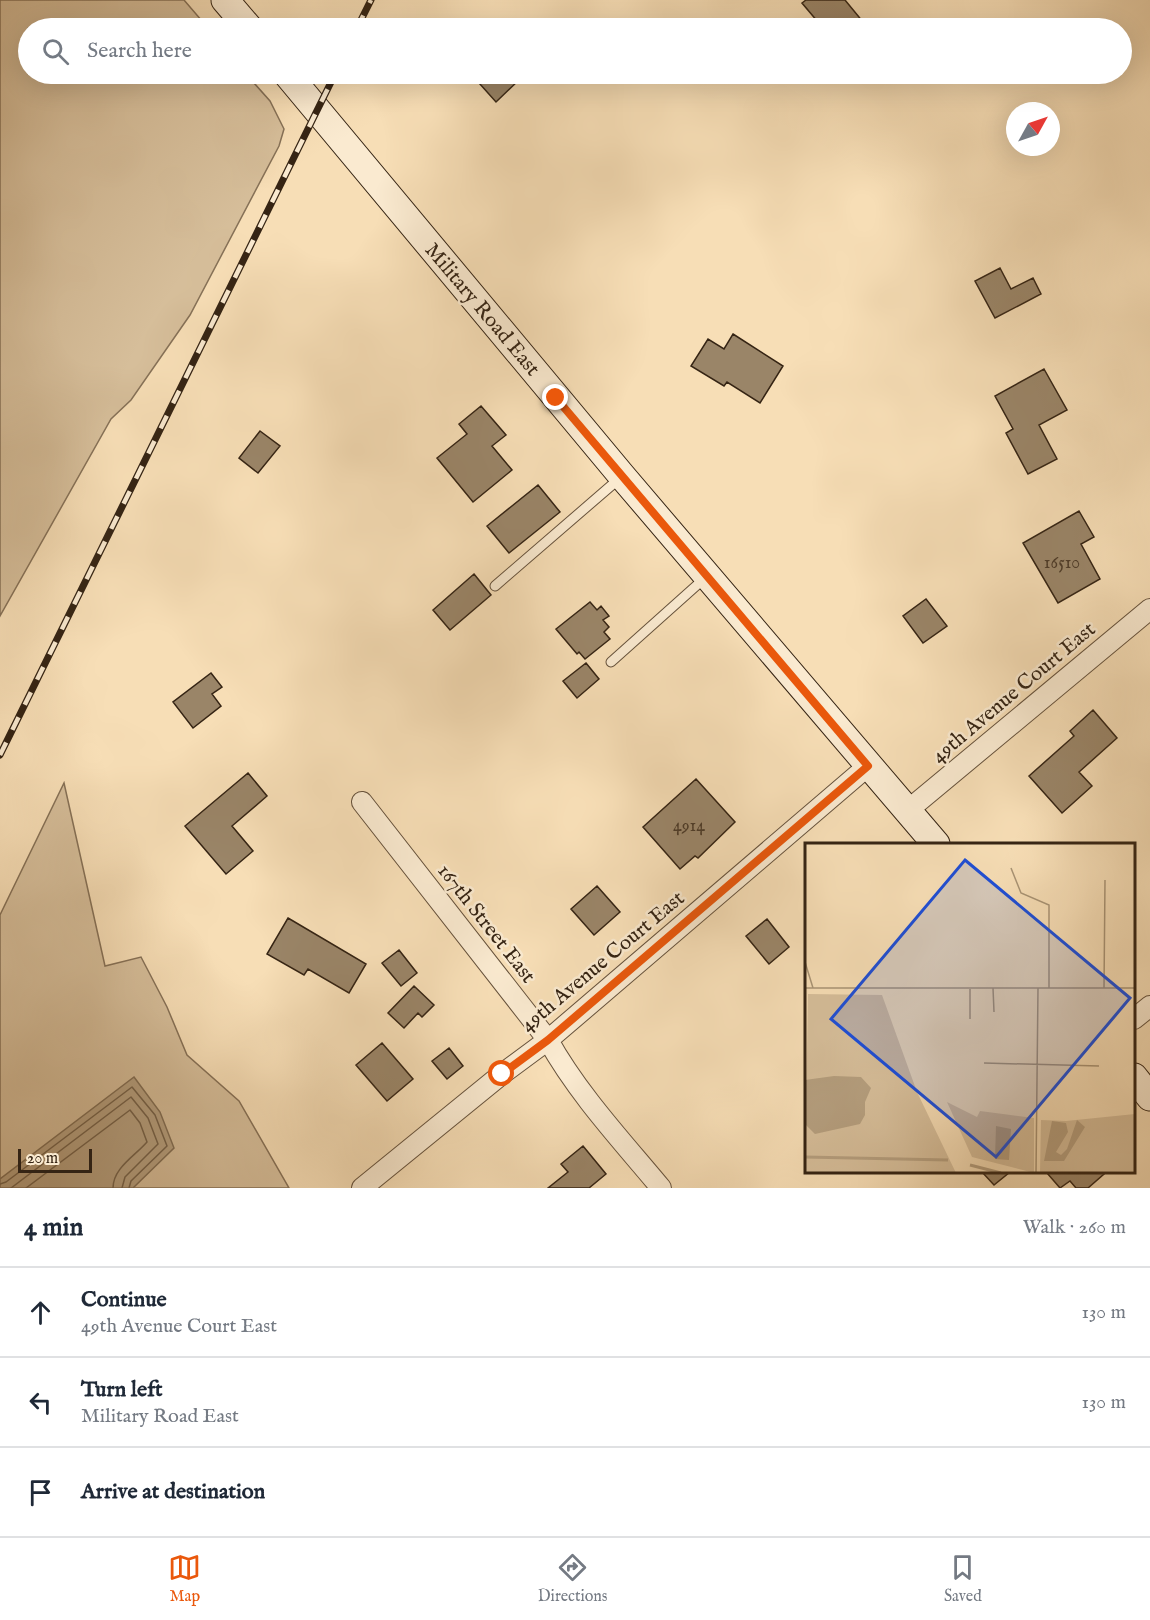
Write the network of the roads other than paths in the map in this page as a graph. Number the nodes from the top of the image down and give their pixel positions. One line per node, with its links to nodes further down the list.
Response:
1 (225, 0): 2 (street)
2 (240, 18)
3 (295, 84): 4 (street, Military Road East)
4 (622, 476): 5 (street, Military Road East); 6 (lane)
5 (707, 576): 8 (lane); 9 (street, Military Road East)
6 (495, 586)
7 (1150, 609): 11 (street, 49th Avenue Court East)
8 (611, 662)
9 (868, 766): 11 (street, Military Road East); 15 (street, 49th Avenue Court East)
10 (362, 802): 15 (street, 167th Street East)
11 (908, 811): 12 (street, Military Road East)
12 (935, 843)
13 (1150, 1006): 14 (street)
14 (1135, 1018)
15 (548, 1040): 18 (street, 49th Avenue Court East); 19 (street, 167th Street East)
16 (1135, 1078): 17 (street)
17 (1150, 1097)
18 (362, 1188)
19 (661, 1188)

